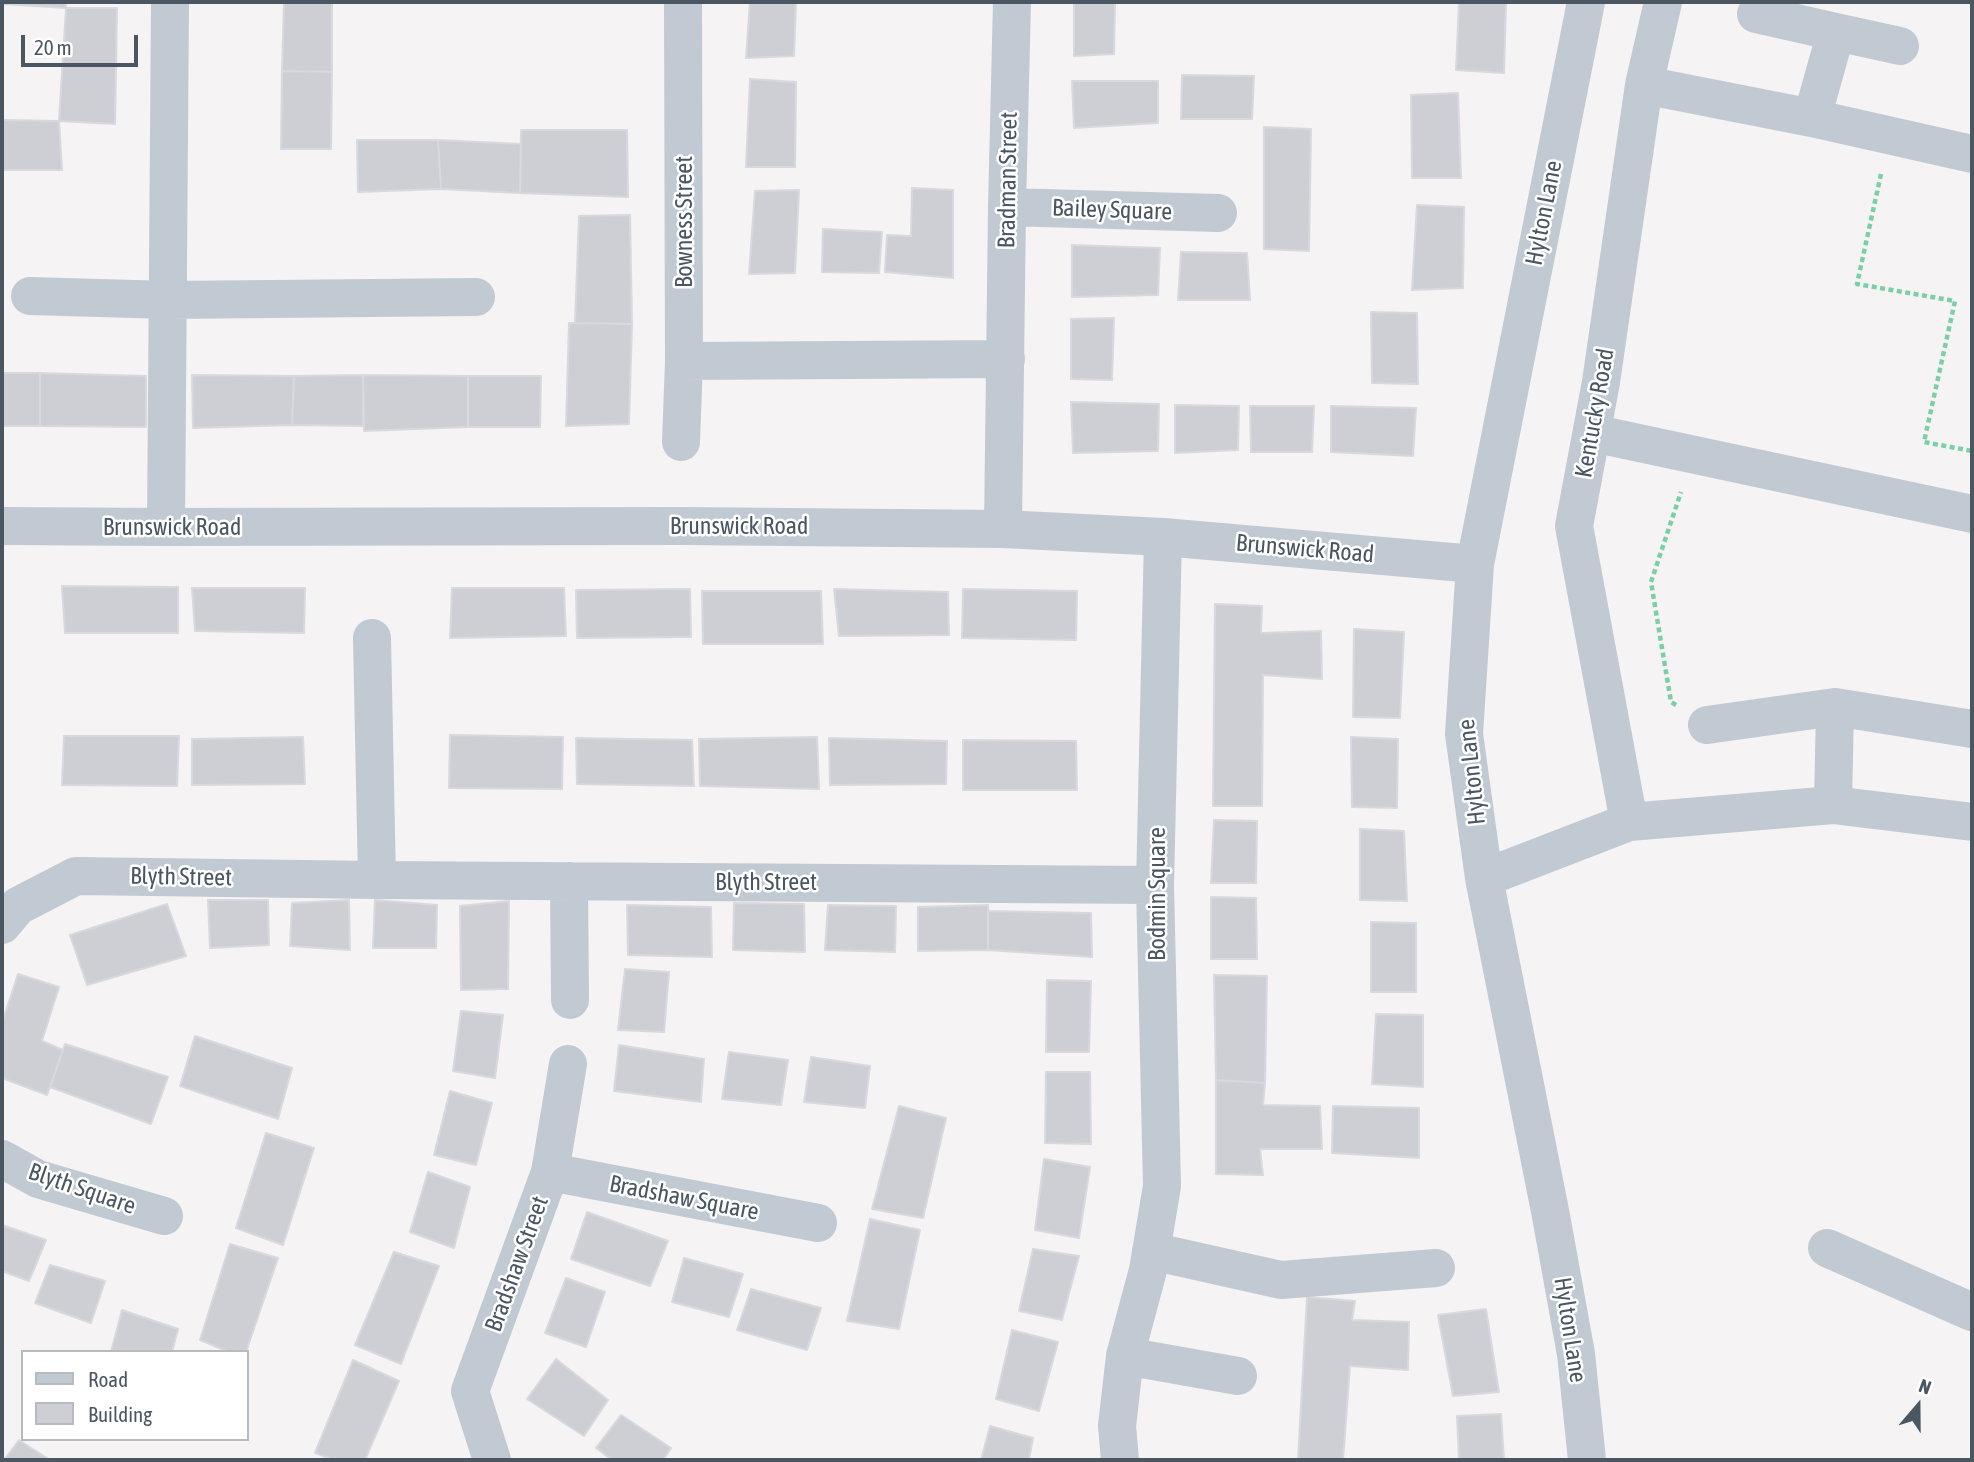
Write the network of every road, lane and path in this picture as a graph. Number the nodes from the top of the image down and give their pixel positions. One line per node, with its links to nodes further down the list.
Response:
1 (170, 2): 17 (street)
2 (683, 2): 19 (street, Bowness Street)
3 (1012, 2): 13 (street, Bradman Street)
4 (1586, 2): 29 (street, Hylton Lane)
5 (1663, 2): 9 (street, Kentucky Road)
6 (1756, 14): 7 (street)
7 (1836, 32): 8 (street); 10 (street)
8 (1900, 46)
9 (1644, 85): 10 (street); 20 (street, Kentucky Road)
10 (1812, 118): 11 (street)
11 (1889, 135): 12 (street); 22 (path)
12 (1972, 154)
13 (1007, 207): 14 (street, Bailey Square); 18 (street, Bradman Street)
14 (1218, 213)
15 (30, 296): 17 (street)
16 (476, 296): 17 (street)
17 (169, 300): 26 (street)
18 (1006, 359): 19 (street); 27 (street, Bradman Street)
19 (684, 361): 21 (street, Bowness Street)
20 (1592, 433): 23 (street); 35 (street, Kentucky Road)
21 (681, 442)
22 (1972, 452)
23 (1694, 455): 24 (street); 32 (path)
24 (1972, 514)
25 (2, 526): 26 (street, Brunswick Road)
26 (166, 527): 27 (street, Brunswick Road)
27 (1003, 529): 28 (street, Brunswick Road)
28 (1163, 537): 29 (street, Brunswick Road); 40 (street, Bodmin Square)
29 (1475, 564): 37 (street, Hylton Lane)
30 (372, 638): 38 (street)
31 (1835, 707): 32 (street); 33 (street); 34 (street)
32 (1707, 724)
33 (1972, 729)
34 (1833, 805): 35 (street); 36 (street)
35 (1629, 822): 37 (street)
36 (1972, 822)
37 (1484, 878): 56 (street, Hylton Lane)
38 (377, 880): 39 (street, Blyth Street); 41 (street, Blyth Street)
39 (569, 881): 40 (street, Blyth Street); 42 (street)
40 (1156, 885): 49 (street, Bodmin Square)
41 (2, 925)
42 (570, 1000)
43 (568, 1064): 45 (street, Bradshaw Street)
44 (2, 1159): 46 (street, Blyth Square)
45 (550, 1172): 47 (street, Bradshaw Square); 54 (street, Bradshaw Street)
46 (164, 1216)
47 (818, 1223)
48 (1827, 1248): 51 (street)
49 (1151, 1251): 50 (street); 52 (street, Bodmin Square)
50 (1436, 1268)
51 (1972, 1312)
52 (1125, 1356): 53 (street); 55 (street, Bodmin Square)
53 (1238, 1376)
54 (492, 1460)
55 (1120, 1460)
56 (1587, 1460)

